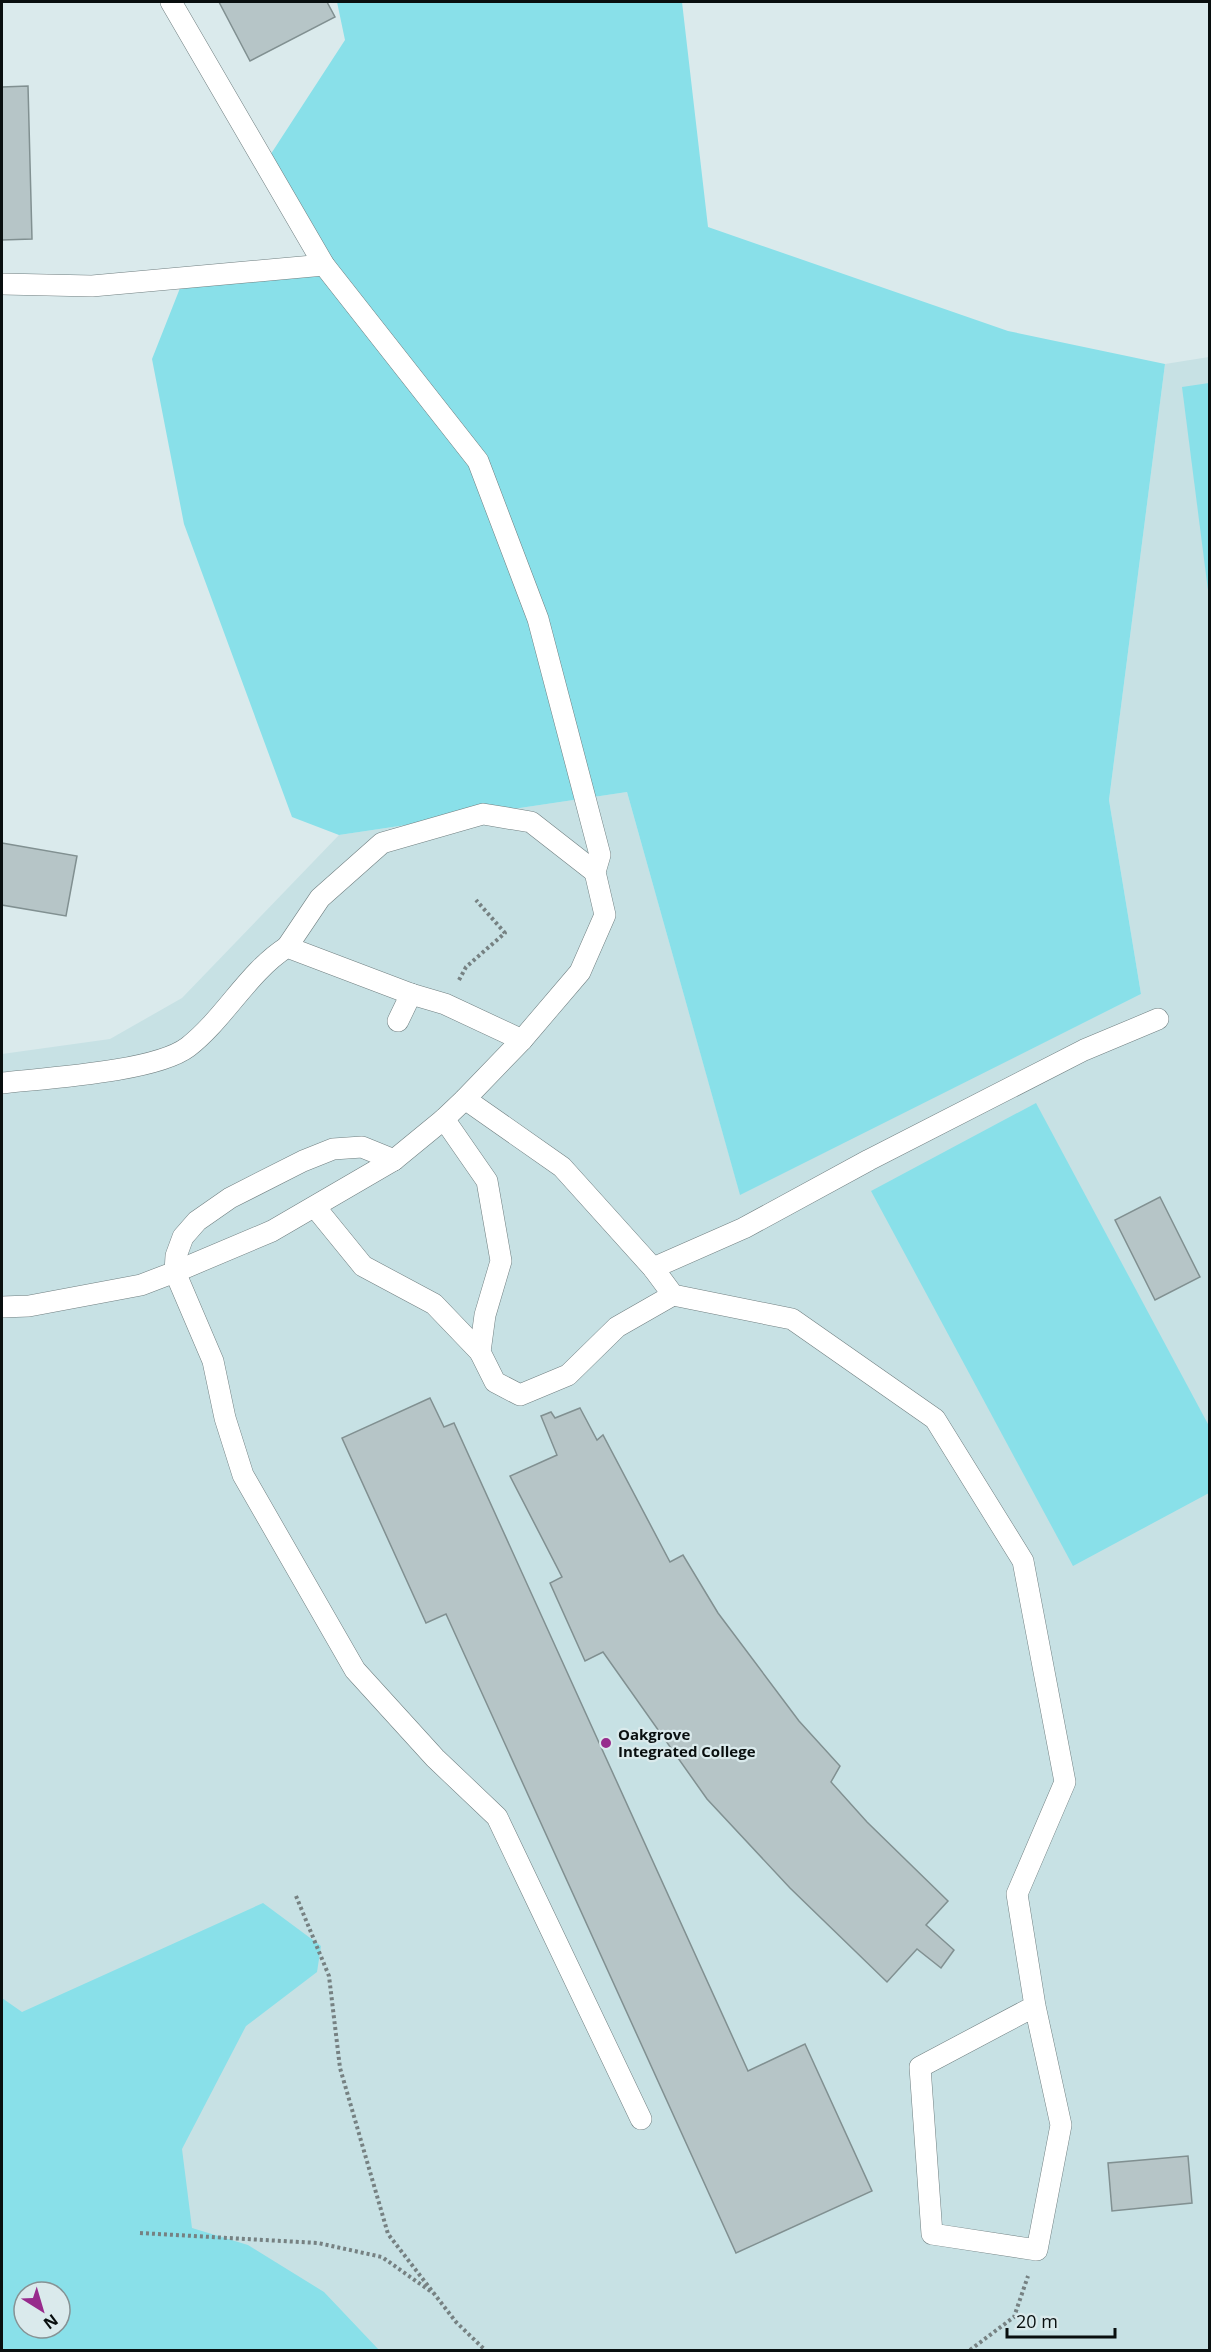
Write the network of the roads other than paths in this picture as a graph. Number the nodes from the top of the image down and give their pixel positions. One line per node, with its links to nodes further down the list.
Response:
1 (171, 2): 2 (lane)
2 (324, 265): 3 (lane); 4 (lane)
3 (2, 284)
4 (595, 872): 5 (lane); 9 (lane)
5 (288, 947): 6 (lane); 10 (lane)
6 (411, 994): 8 (lane); 9 (lane)
7 (1158, 1019): 15 (lane)
8 (398, 1021)
9 (522, 1040): 11 (lane)
10 (2, 1083)
11 (465, 1099): 12 (lane); 15 (lane)
12 (444, 1119): 13 (lane); 19 (lane)
13 (394, 1160): 14 (lane); 16 (lane)
14 (315, 1207): 16 (lane); 19 (lane)
15 (652, 1268): 17 (lane)
16 (175, 1272): 18 (lane); 21 (lane)
17 (673, 1295): 19 (lane); 20 (lane)
18 (2, 1307)
19 (480, 1352)
20 (1035, 2006): 20 (lane)
21 (641, 2119)

